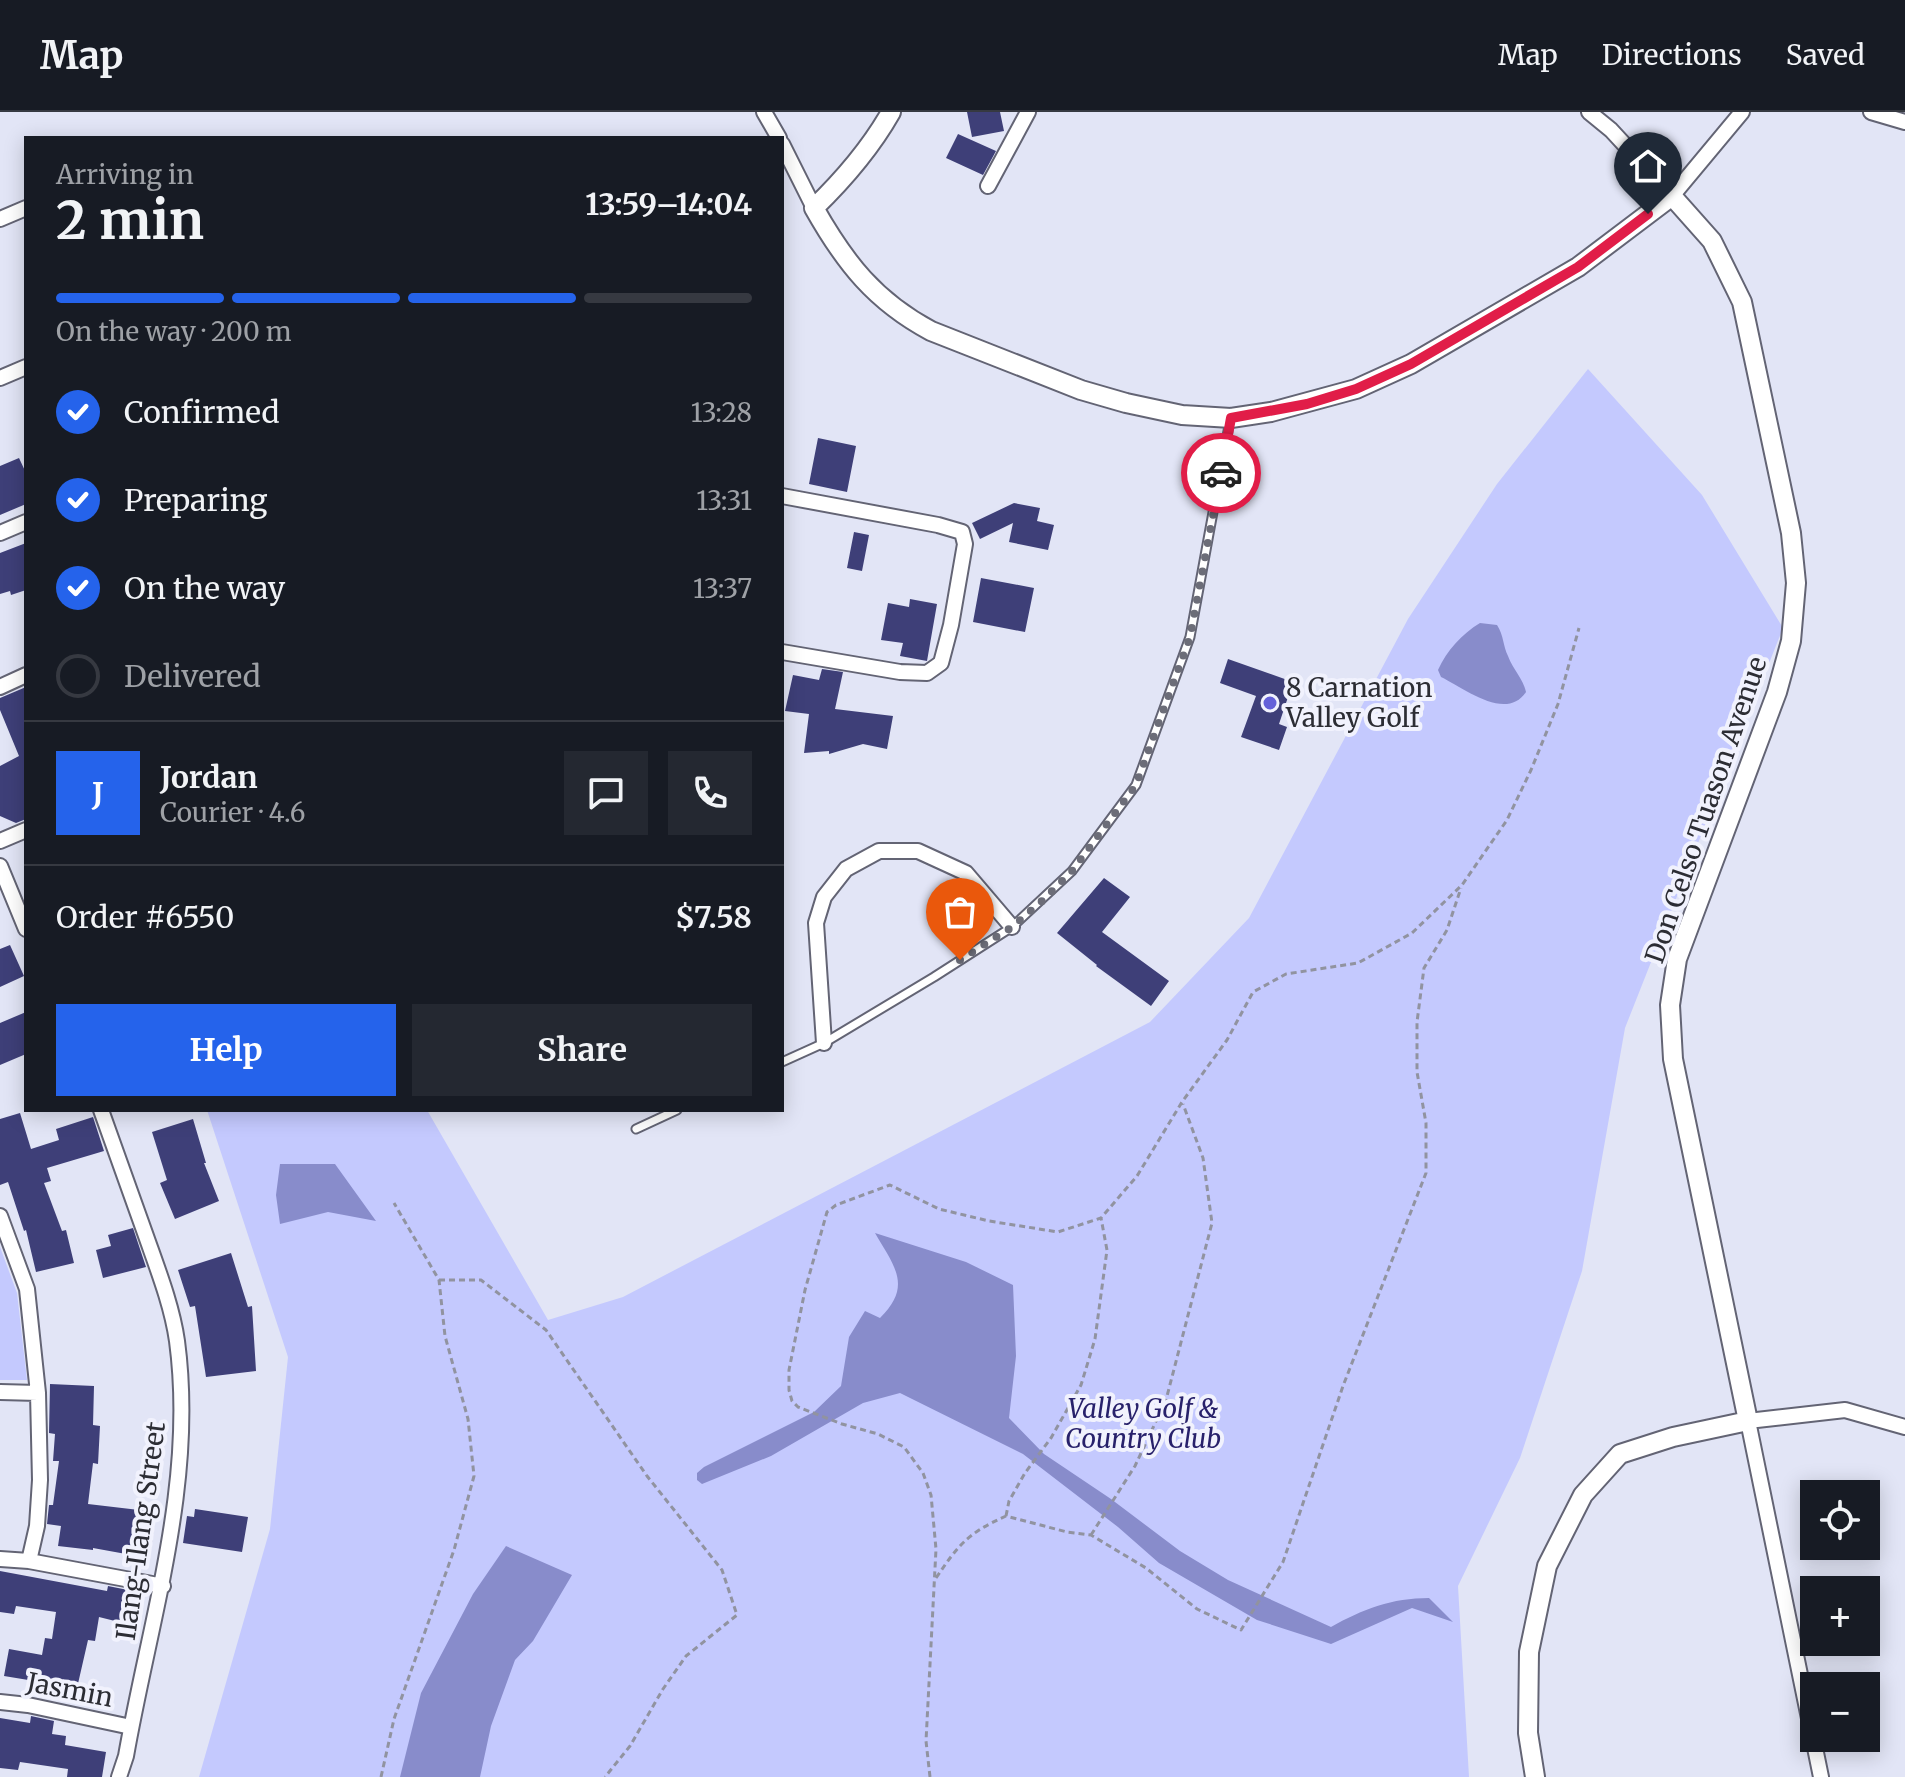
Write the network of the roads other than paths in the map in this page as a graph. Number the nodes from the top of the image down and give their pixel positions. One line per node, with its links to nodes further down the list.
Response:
1 (764, 112): 8 (street)
2 (891, 112): 12 (street)
3 (1028, 112): 10 (street)
4 (1589, 112): 11 (street)
5 (1742, 112): 11 (street)
6 (1871, 112): 7 (street)
7 (1905, 122)
8 (778, 136)
9 (784, 148): 12 (street)
10 (988, 186)
11 (1672, 196): 17 (street); 37 (street, Don Celso Tuason Avenue)
12 (814, 208): 17 (street)
13 (24, 209): 14 (street)
14 (0, 219)
15 (24, 368): 16 (street)
16 (0, 378)
17 (1231, 418): 28 (lane)
18 (784, 496): 21 (street)
19 (24, 523): 20 (street)
20 (0, 533)
21 (784, 652)
22 (24, 676): 23 (street)
23 (0, 687)
24 (24, 831): 25 (street)
25 (0, 841)
26 (0, 866): 27 (street)
27 (24, 924)
28 (1012, 927): 29 (lane); 29 (street)
29 (824, 1043): 30 (lane)
30 (784, 1061)
31 (102, 1112): 41 (street, Ilang-Ilang Street)
32 (673, 1112): 33 (lane)
33 (636, 1129)
34 (0, 1216): 36 (street)
35 (0, 1392): 36 (street)
36 (38, 1393): 40 (street)
37 (1748, 1421): 38 (street); 45 (street); 46 (street)
38 (1905, 1427)
39 (0, 1559): 40 (street)
40 (29, 1561): 41 (street)
41 (163, 1586): 43 (street, Ilang-Ilang Street)
42 (0, 1702): 43 (street, Jasmin)
43 (131, 1727): 44 (street, Ilang-Ilang Street)
44 (119, 1777)
45 (1535, 1777)
46 (1821, 1777)

